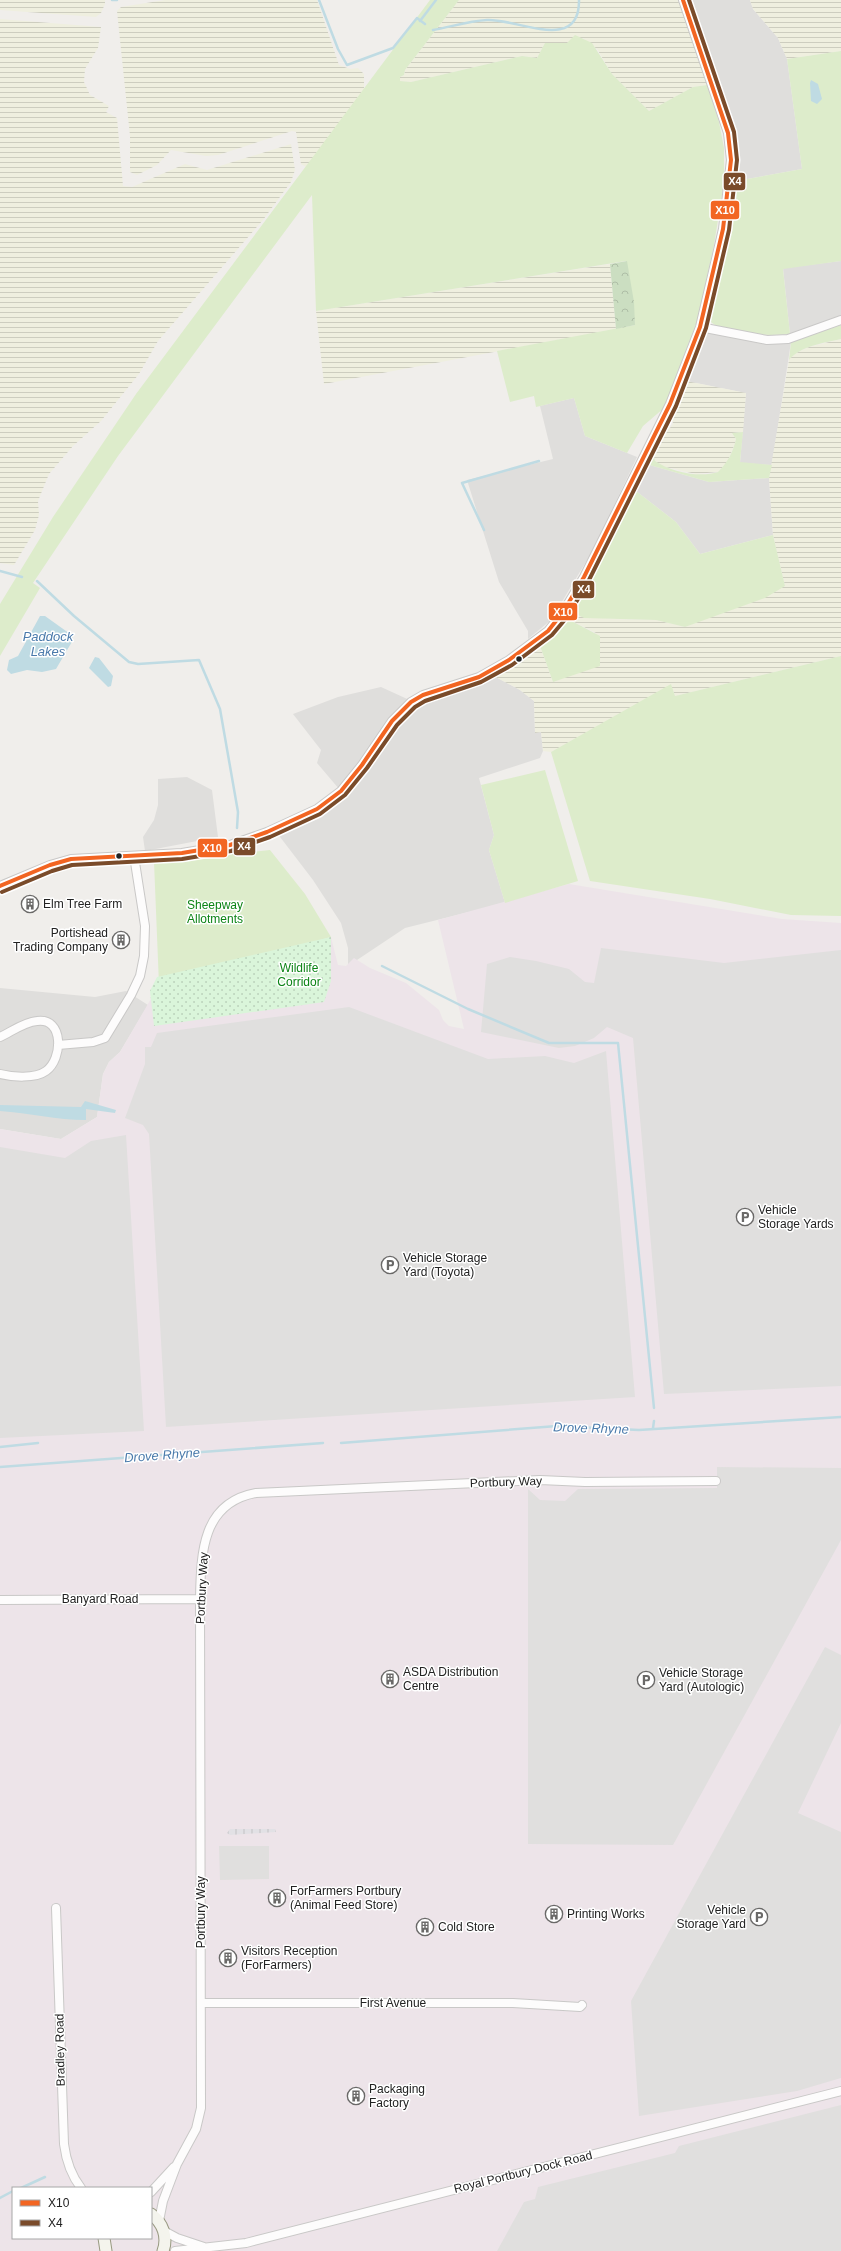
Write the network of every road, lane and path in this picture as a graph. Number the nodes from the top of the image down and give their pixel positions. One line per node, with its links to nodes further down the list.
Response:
1 (683, 0): 3 (street)
2 (841, 320): 3 (street)
3 (700, 327): 4 (street)
4 (134, 856): 5 (street); 7 (street)
5 (0, 886)
6 (0, 1037): 7 (street)
7 (58, 1045): 8 (street)
8 (0, 1074)
9 (716, 1481): 10 (street, Portbury Way)
10 (200, 1599): 11 (street, Banyard Road); 13 (street, Portbury Way)
11 (0, 1600)
12 (56, 1908): 17 (street, Bradley Road)
13 (202, 2003): 14 (street, First Avenue); 16 (street, Portbury Way)
14 (582, 2005)
15 (841, 2090): 20 (street, Royal Portbury Dock Road)
16 (177, 2164): 18 (street, Portbury Way); 19 (street, Portbury Way)
17 (80, 2187)
18 (152, 2191)
19 (158, 2222): 20 (street, Royal Portbury Dock Road); 21 (street)
20 (204, 2248): 22 (street, Royal Portbury Dock Road)
21 (163, 2251)
22 (175, 2251)

